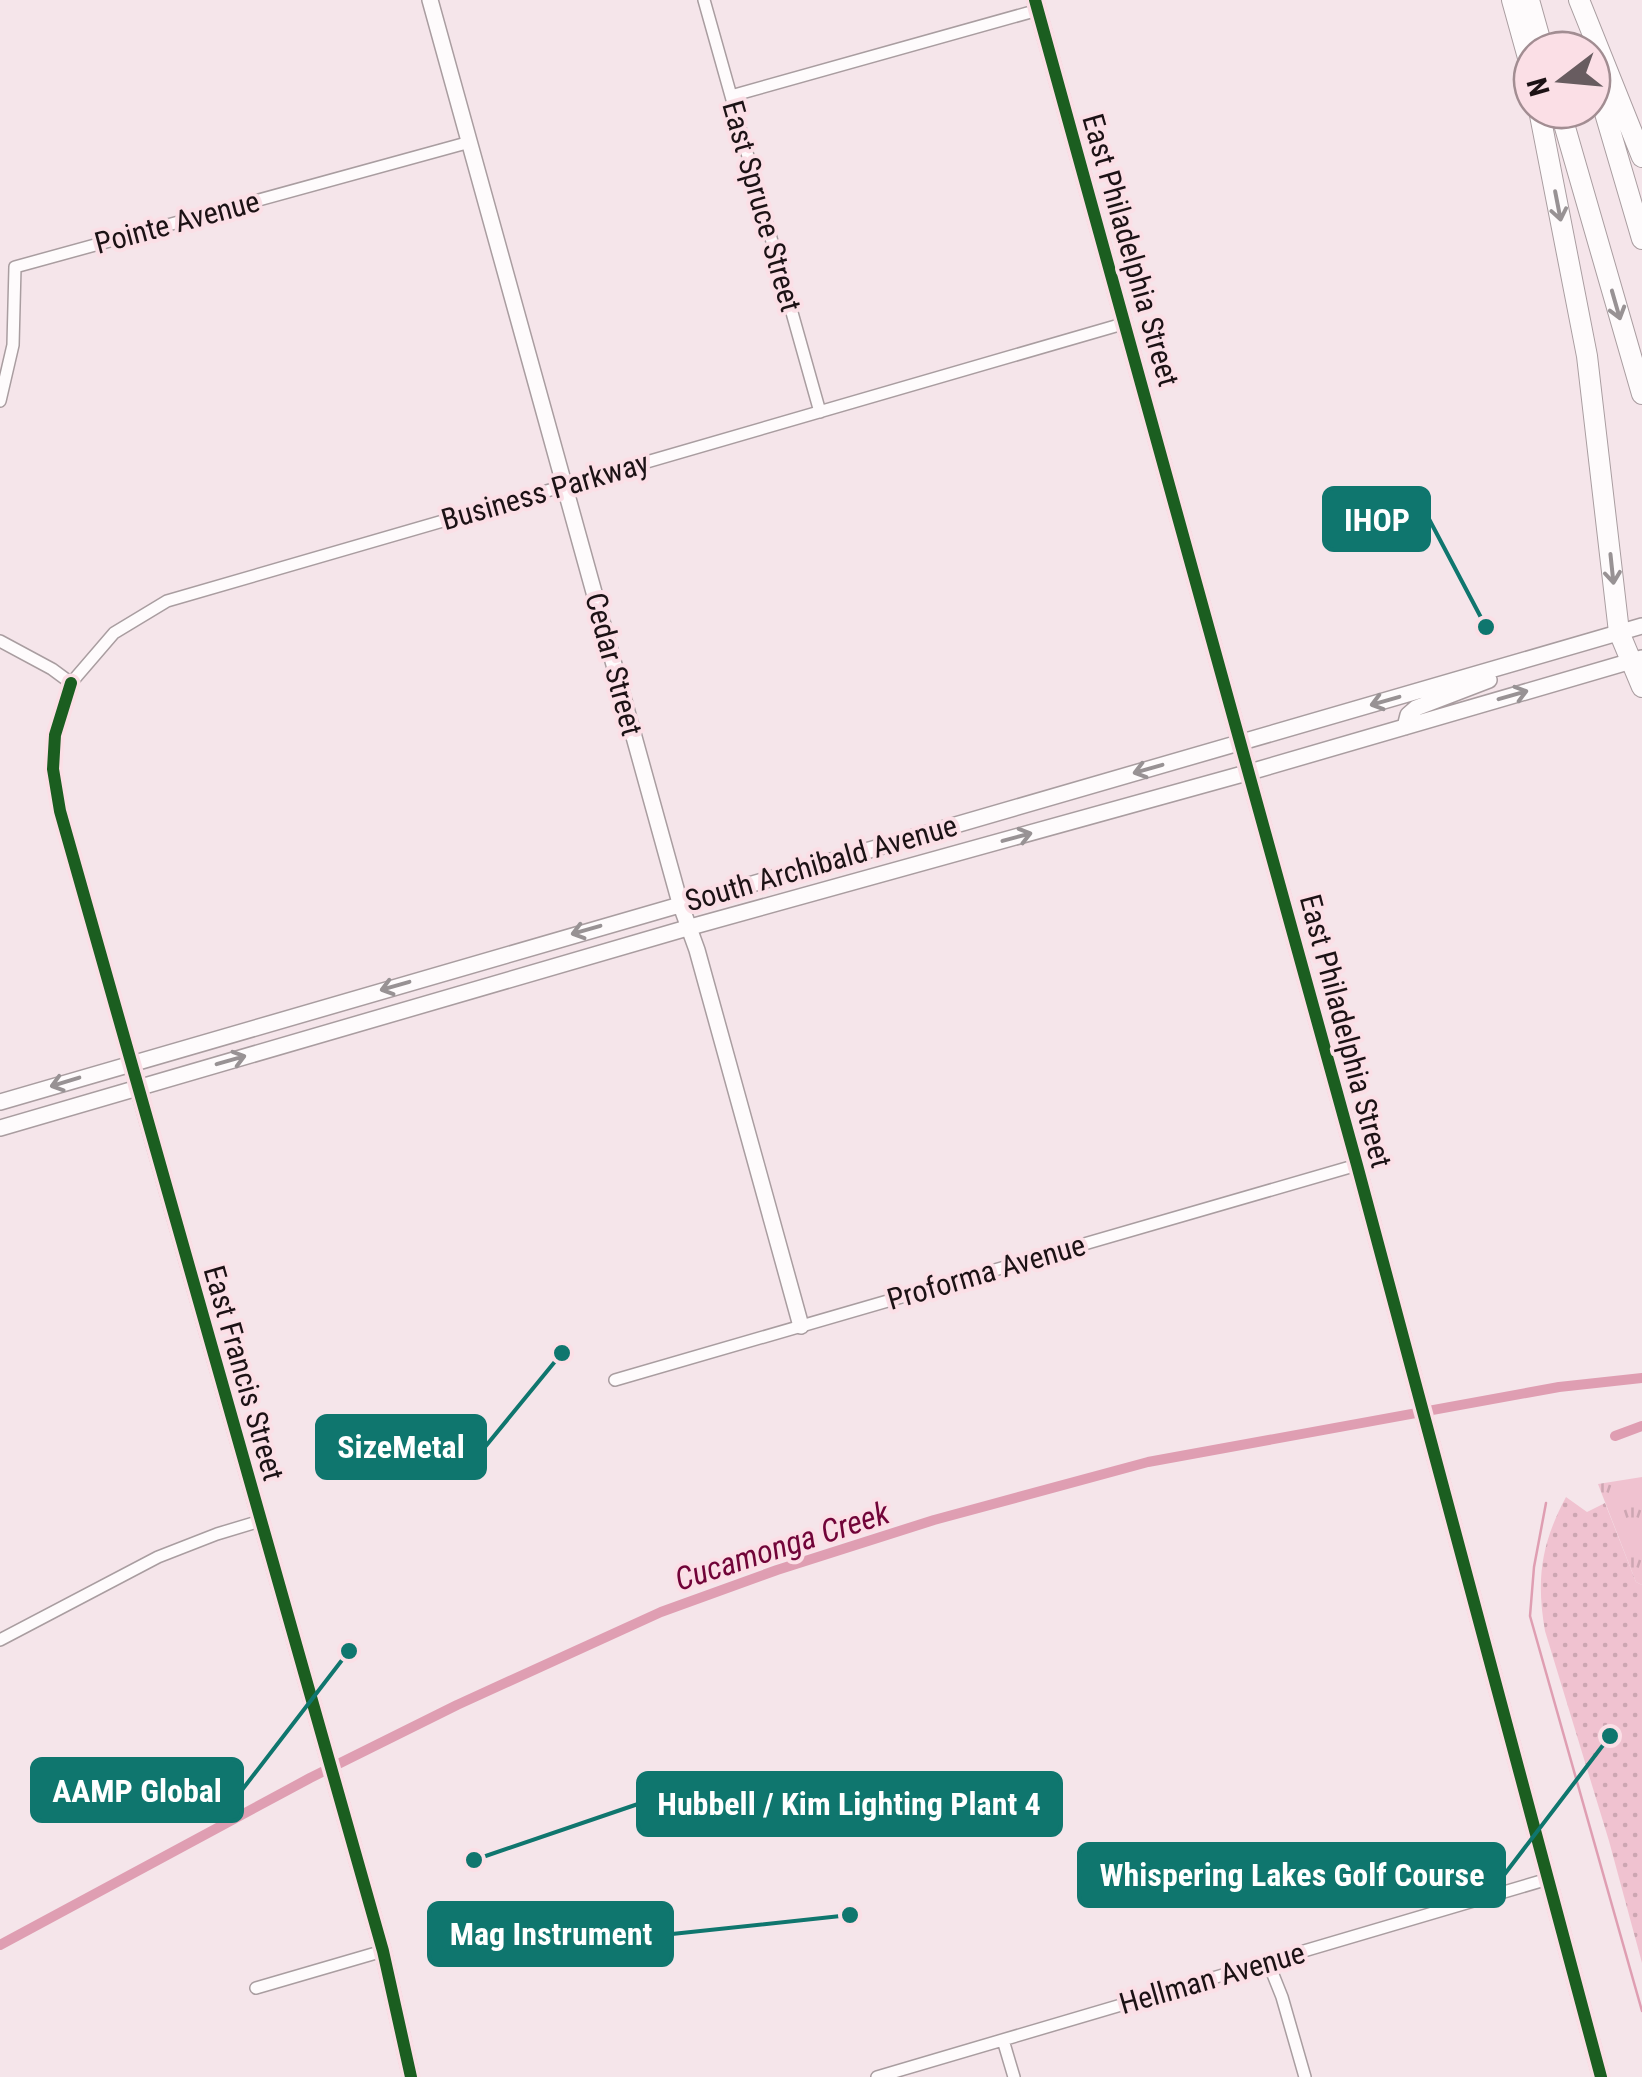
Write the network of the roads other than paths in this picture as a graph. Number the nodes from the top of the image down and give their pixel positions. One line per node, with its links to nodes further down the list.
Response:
1 (430, 0): 14 (street, Cedar Street)
2 (704, 0): 10 (street, East Spruce Street)
3 (1512, 0): 7 (highway)
4 (1529, 0): 8 (highway)
5 (1576, 0): 9 (highway); 15 (highway)
6 (1037, 5): 10 (street); 17 (street, East Philadelphia Street)
7 (1520, 30)
8 (1537, 30)
9 (1582, 30)
10 (731, 96): 20 (street, East Spruce Street)
11 (1544, 130): 23 (highway, one-way to 23)
12 (1566, 130): 18 (highway, one-way to 18)
13 (1610, 130): 16 (highway)
14 (470, 142): 19 (street, Pointe Avenue); 21 (street, Cedar Street)
15 (1642, 157)
16 (1642, 239)
17 (1126, 323): 20 (street, Business Parkway); 30 (street, East Philadelphia Street)
18 (1642, 394)
19 (0, 400)
20 (820, 412): 21 (street, Business Parkway)
21 (564, 485): 27 (street, Business Parkway); 32 (street, Cedar Street)
22 (1642, 626): 23 (street, South Archibald Avenue)
23 (1619, 632): 25 (street, South Archibald Avenue); 26 (highway)
24 (0, 641): 27 (street)
25 (1546, 654): 29 (street); 30 (street, South Archibald Avenue, one-way to 30)
26 (1636, 660): 28 (highway); 29 (street, South Archibald Avenue, one-way to 26)
27 (71, 683): 34 (street, East Francis Street)
28 (1642, 687)
29 (1405, 726): 31 (street, South Archibald Avenue)
30 (1242, 742): 31 (street, East Philadelphia Street); 32 (street, South Archibald Avenue, one-way to 32)
31 (1250, 772): 33 (street, South Archibald Avenue, one-way to 31); 38 (street, East Philadelphia Street)
32 (680, 903): 33 (street, Cedar Street); 34 (street, South Archibald Avenue, one-way to 34)
33 (687, 928): 35 (street, South Archibald Avenue, one-way to 33); 39 (street, Cedar Street)
34 (130, 1062): 35 (street, East Francis Street); 36 (street, South Archibald Avenue, one-way to 36)
35 (138, 1087): 37 (street, South Archibald Avenue); 41 (street, East Francis Street)
36 (0, 1102)
37 (0, 1128)
38 (1358, 1165): 39 (street, Proforma Avenue); 43 (street, East Philadelphia Street)
39 (800, 1326): 40 (street, Proforma Avenue)
40 (616, 1380)
41 (260, 1521): 42 (street); 44 (street, East Francis Street)
42 (0, 1640)
43 (1548, 1879): 45 (street, Hellman Avenue); 52 (street, East Philadelphia Street)
44 (383, 1951): 46 (street); 48 (street, East Francis Street)
45 (1268, 1962): 47 (street, Hellman Avenue); 51 (street)
46 (256, 1988)
47 (1004, 2040): 49 (street, Hellman Avenue); 50 (street)
48 (411, 2077)
49 (877, 2077)
50 (1014, 2077)
51 (1306, 2077)
52 (1602, 2077)

